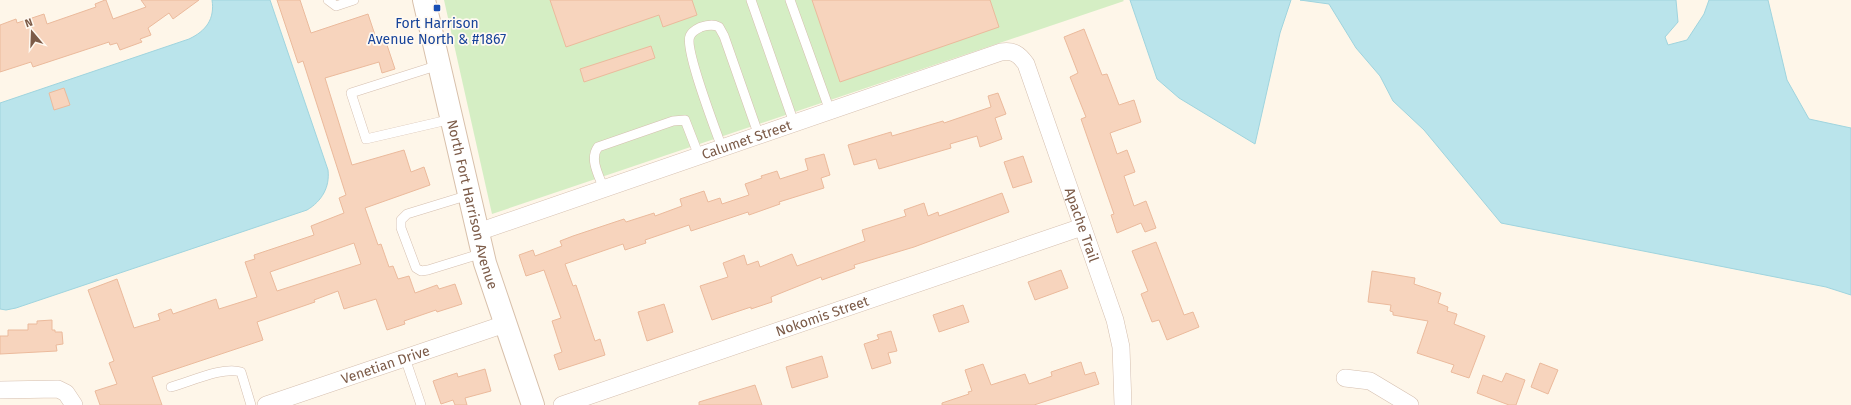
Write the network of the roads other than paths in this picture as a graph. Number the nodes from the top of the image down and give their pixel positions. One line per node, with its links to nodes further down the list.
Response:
1 (328, 0): 2 (lane)
2 (354, 0)
3 (424, 0): 7 (main road, North Fort Harrison Avenue)
4 (751, 0): 10 (lane)
5 (790, 0): 8 (lane)
6 (1015, 52): 8 (street, Calumet Street); 16 (street, Apache Trail)
7 (439, 65): 9 (main road, North Fort Harrison Avenue); 9 (lane)
8 (830, 111): 10 (street, Calumet Street)
9 (452, 119): 15 (main road, North Fort Harrison Avenue)
10 (794, 123): 11 (street, Calumet Street)
11 (759, 136): 12 (street, Calumet Street); 12 (lane)
12 (722, 148): 13 (street, Calumet Street)
13 (699, 156): 14 (street, Calumet Street); 14 (lane)
14 (604, 189): 17 (street, Calumet Street)
15 (469, 194): 17 (main road, North Fort Harrison Avenue); 17 (lane)
16 (1082, 227): 28 (street, Nokomis Street); 29 (street, Apache Trail)
17 (480, 242): 18 (main road, North Fort Harrison Avenue)
18 (505, 324): 19 (street, Venetian Drive); 27 (main road, North Fort Harrison Avenue)
19 (406, 358): 25 (street, Venetian Drive); 26 (lane)
20 (1345, 378): 30 (street)
21 (171, 388): 24 (lane)
22 (0, 390): 23 (street)
23 (70, 399)
24 (251, 405)
25 (266, 405)
26 (421, 405)
27 (533, 405)
28 (562, 405)
29 (1123, 405)
30 (1410, 405)

